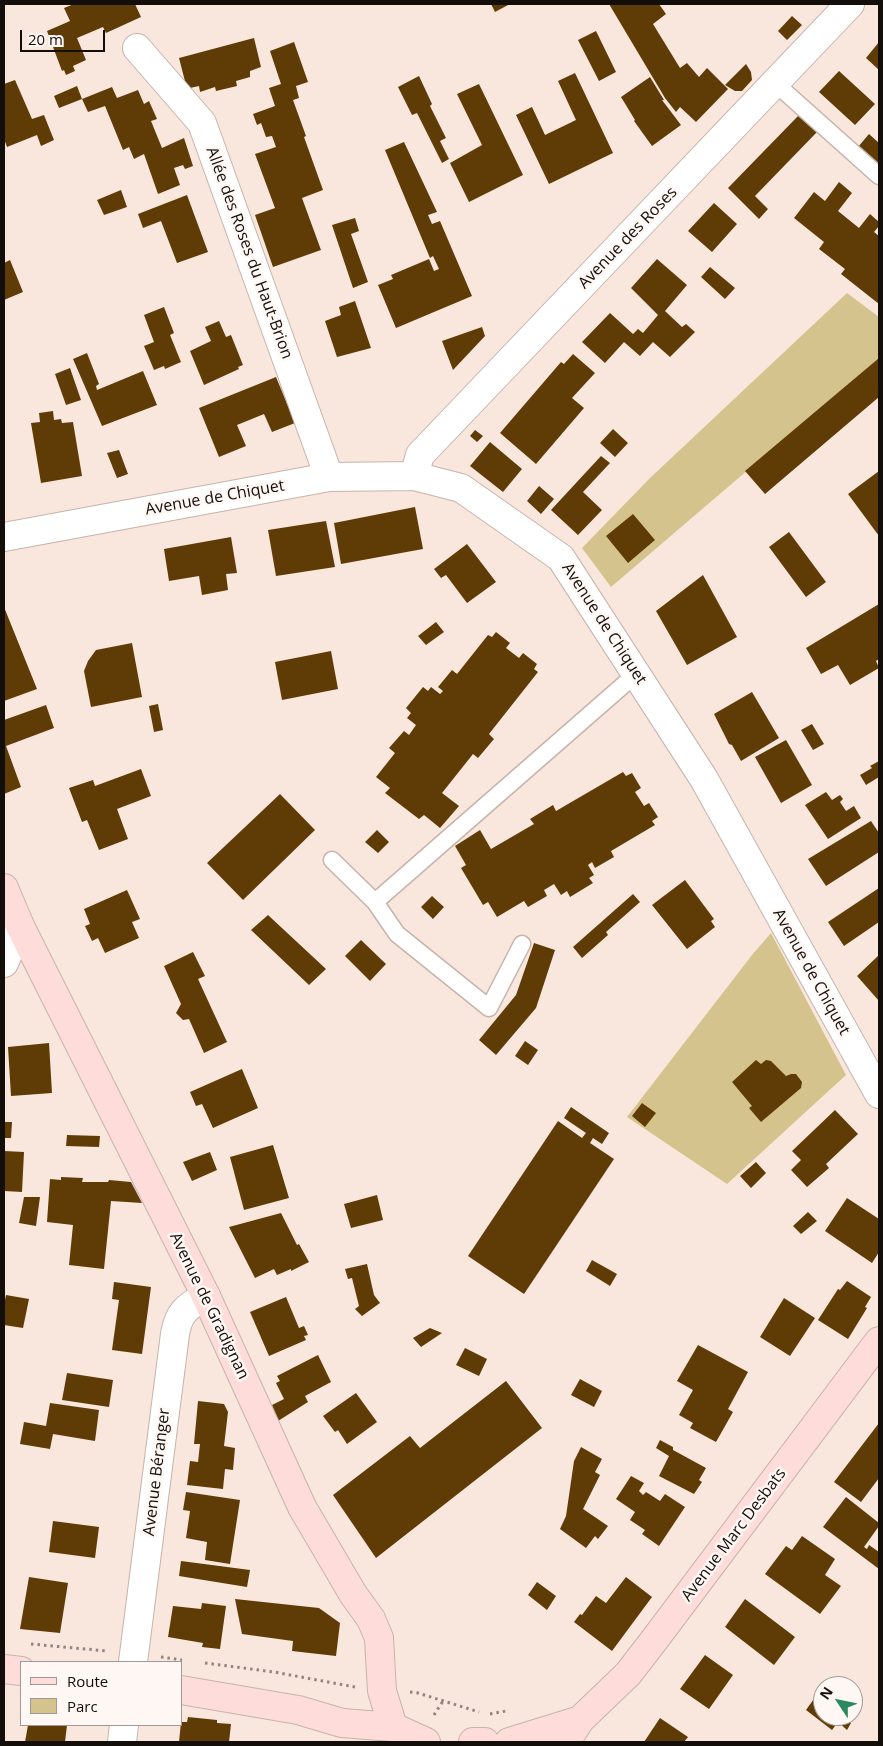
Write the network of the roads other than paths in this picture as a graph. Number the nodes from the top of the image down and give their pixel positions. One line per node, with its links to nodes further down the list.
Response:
1 (850, 4): 3 (street, Avenue des Roses)
2 (137, 48): 6 (street, Allée des Roses du Haut-Brion)
3 (775, 83): 4 (lane); 5 (street, Avenue des Roses)
4 (879, 176)
5 (414, 476): 6 (street, Avenue de Chiquet); 8 (street, Avenue de Chiquet)
6 (329, 477): 7 (street, Avenue de Chiquet)
7 (4, 537)
8 (636, 674): 11 (lane); 15 (street, Avenue de Chiquet)
9 (332, 860): 11 (lane)
10 (4, 888): 12 (street, Avenue de Gradignan)
11 (375, 902): 13 (lane)
12 (20, 926): 14 (street); 16 (street, Avenue de Gradignan)
13 (522, 944)
14 (4, 963)
15 (879, 1094)
16 (206, 1296): 18 (street, Avenue Béranger); 24 (street, Avenue de Gradignan)
17 (879, 1341): 25 (street, Avenue Marc Desbats)
18 (133, 1661)
19 (4, 1669): 20 (street)
20 (20, 1671)
21 (182, 1690): 22 (street)
22 (342, 1723): 24 (street); 27 (street)
23 (124, 1726): 26 (street)
24 (393, 1727): 28 (street)
25 (573, 1731): 31 (street, Avenue Marc Desbats)
26 (122, 1742)
27 (369, 1742)
28 (426, 1742)
29 (472, 1742): 30 (street)
30 (485, 1742)
31 (509, 1742)

